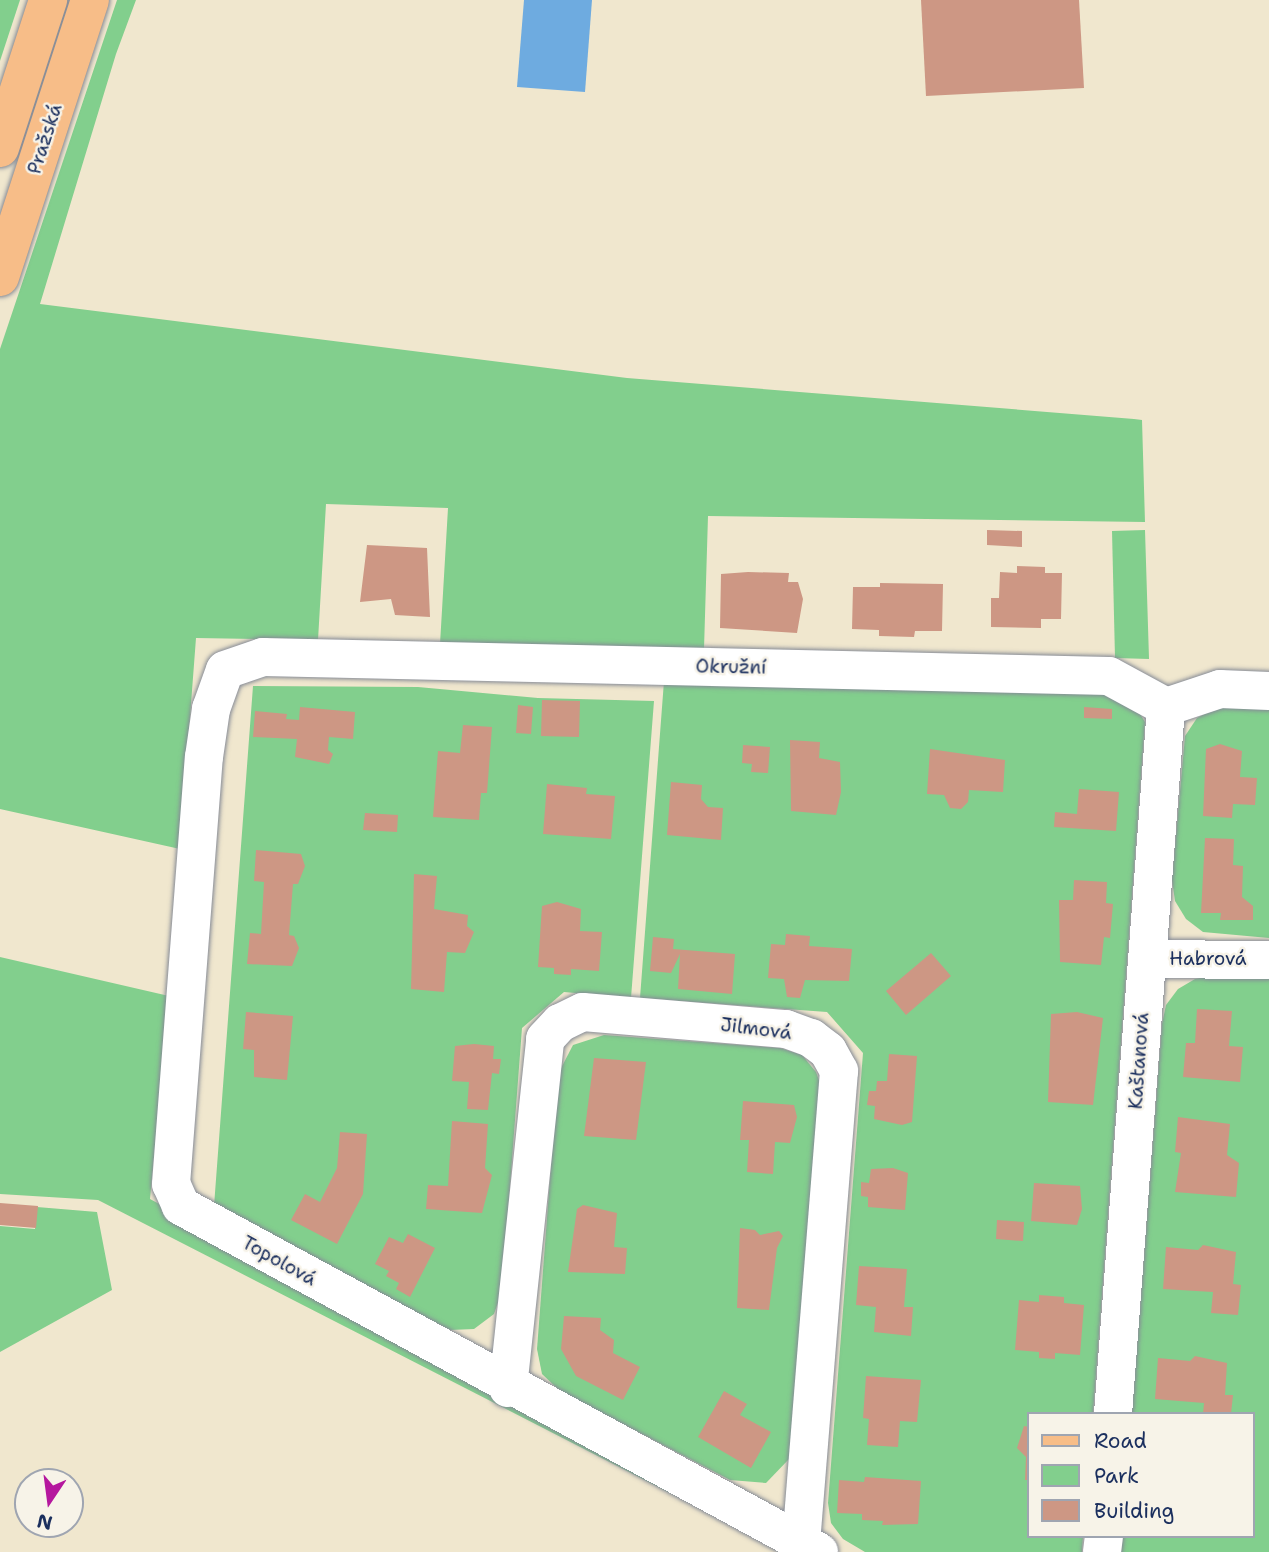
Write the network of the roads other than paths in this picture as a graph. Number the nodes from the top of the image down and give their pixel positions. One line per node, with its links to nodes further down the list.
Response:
1 (48, 0): 3 (main road, Pražská)
2 (90, 0): 4 (main road, Pražská)
3 (0, 148)
4 (0, 277)
5 (1269, 691): 6 (street)
6 (1166, 707): 7 (street, Okružní); 8 (street, Kaštanová)
7 (211, 709): 10 (street, Topolová)
8 (1147, 959): 9 (street, Habrová); 11 (street, Kaštanová)
9 (1269, 960)
10 (508, 1388): 12 (street, Topolová); 12 (street, Jilmová)
11 (1113, 1412)
12 (810, 1547)

